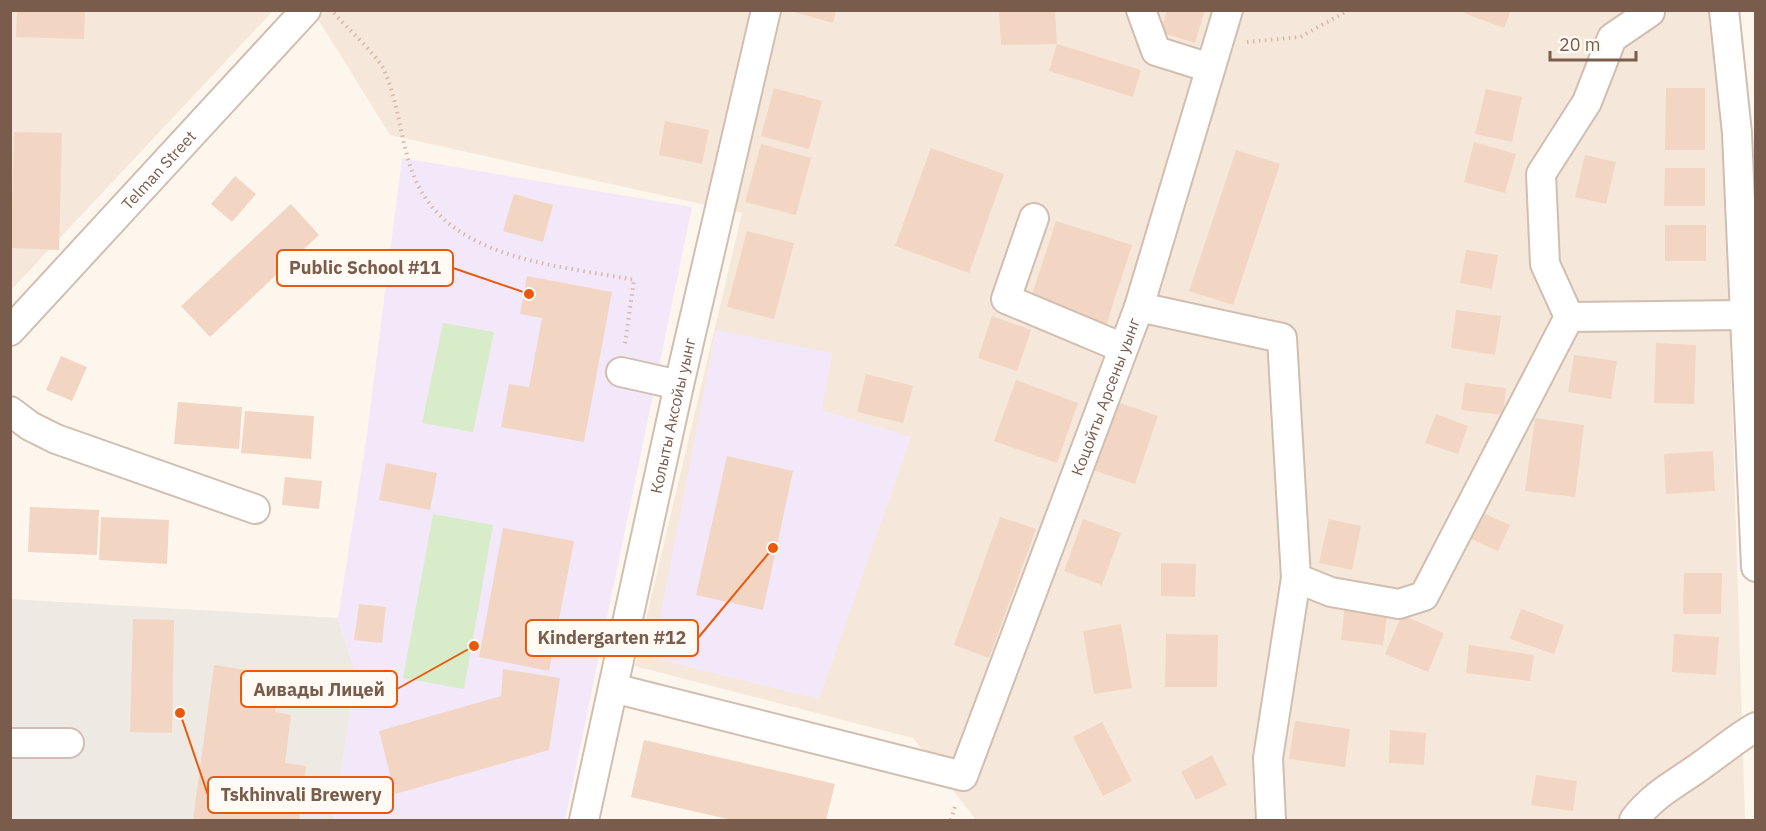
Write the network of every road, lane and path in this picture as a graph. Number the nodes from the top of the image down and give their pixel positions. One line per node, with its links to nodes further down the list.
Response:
1 (306, 10): 15 (street, Telman Street)
2 (332, 10): 17 (path)
3 (766, 10): 18 (street, Колыты Аксойы уынг)
4 (1141, 10): 9 (street)
5 (1228, 10): 9 (street, Коцойты Арсены уынг)
6 (1349, 10): 9 (path)
7 (1724, 10): 11 (street)
8 (1650, 12): 14 (street)
9 (1213, 57): 12 (street, Коцойты Арсены уынг)
10 (1034, 218): 16 (street)
11 (1748, 236): 13 (street)
12 (1139, 307): 16 (street, Коцойты Арсены уынг); 22 (street)
13 (1744, 315): 14 (street); 21 (street)
14 (1569, 317): 22 (street)
15 (10, 331)
16 (1123, 348): 23 (street, Коцойты Арсены уынг)
17 (621, 372): 18 (street)
18 (679, 385): 23 (street, Колыты Аксойы уынг)
19 (10, 411): 20 (street)
20 (255, 509)
21 (1755, 567)
22 (1296, 579): 28 (street)
23 (613, 688): 27 (street, Колыты Аксойы уынг)
24 (1755, 727): 29 (street)
25 (10, 743): 26 (street)
26 (69, 743)
27 (584, 820)
28 (1271, 820)
29 (1634, 820)

